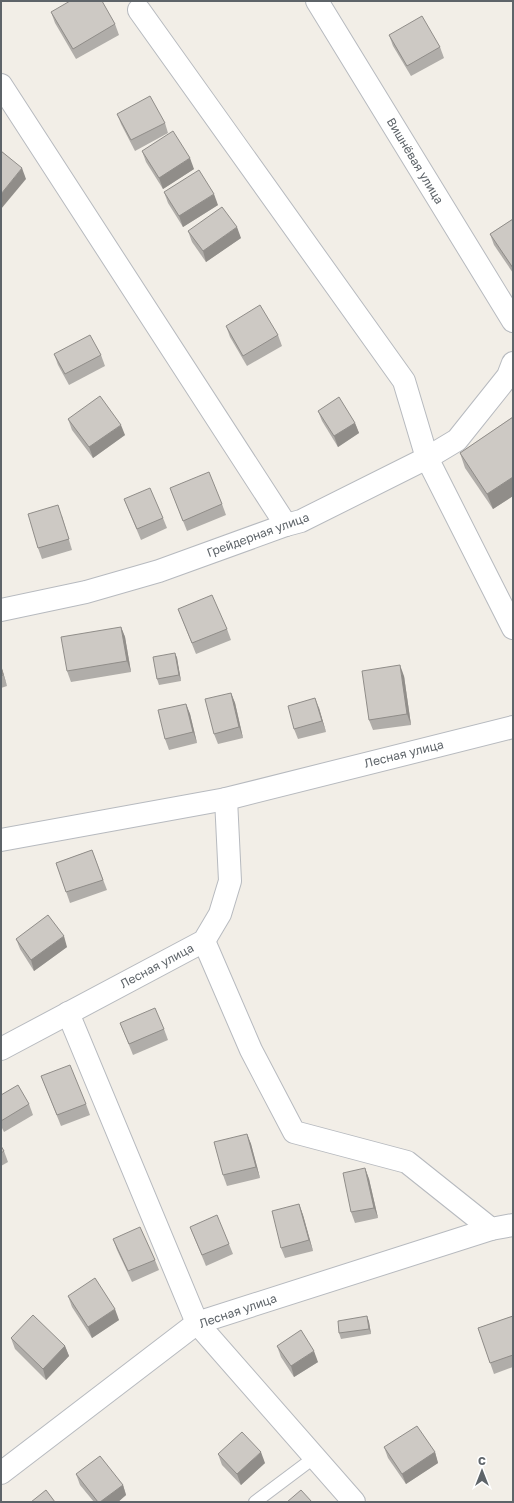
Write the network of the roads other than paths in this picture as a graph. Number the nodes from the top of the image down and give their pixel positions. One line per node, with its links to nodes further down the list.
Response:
1 (317, 1): 4 (street, Вишнёвая улица)
2 (139, 10): 6 (street)
3 (1, 85): 7 (street)
4 (513, 321)
5 (513, 363): 6 (street, Грейдерная улица)
6 (427, 458): 7 (street, Грейдерная улица); 9 (street)
7 (286, 525): 8 (street, Грейдерная улица)
8 (1, 610)
9 (513, 628)
10 (513, 727): 11 (street, Лесная улица)
11 (226, 799): 12 (street, Лесная улица); 13 (street, Лесная улица)
12 (1, 840)
13 (204, 941): 14 (street, Лесная улица); 17 (street)
14 (68, 1013): 15 (street, Лесная улица); 18 (street)
15 (1, 1049)
16 (513, 1225): 17 (street, Лесная улица)
17 (491, 1229): 18 (street, Лесная улица)
18 (197, 1323): 19 (street); 20 (street, Лесная улица)
19 (315, 1457): 21 (lane); 22 (street)
20 (1, 1474)
21 (255, 1502)
22 (354, 1502)

